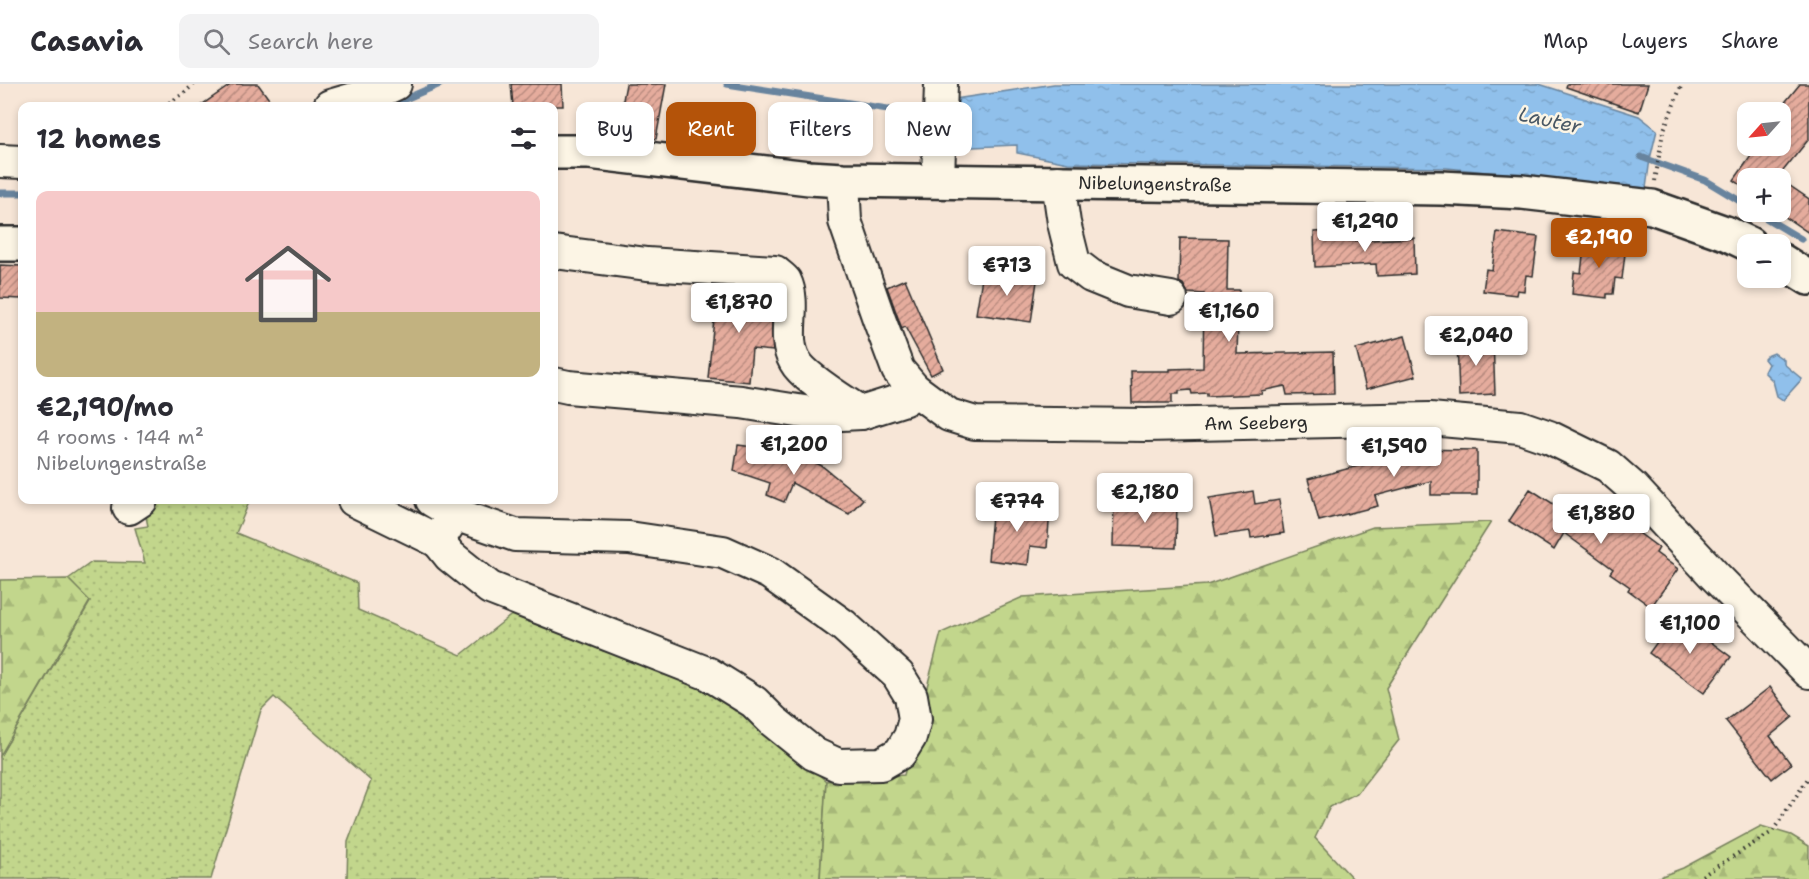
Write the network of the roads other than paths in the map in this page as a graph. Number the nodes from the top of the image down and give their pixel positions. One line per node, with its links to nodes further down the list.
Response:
1 (395, 84): 3 (street)
2 (941, 87): 7 (street)
3 (344, 102)
4 (558, 152): 8 (main road, Nibelungenstraße)
5 (0, 161): 6 (street)
6 (18, 162)
7 (938, 166): 8 (main road, Nibelungenstraße); 9 (main road, Nibelungenstraße)
8 (843, 180): 18 (street, Am Seeberg)
9 (1058, 182): 10 (main road, Nibelungenstraße); 16 (street)
10 (1737, 238)
11 (18, 243): 12 (main road)
12 (0, 244)
13 (558, 253): 19 (street)
14 (1791, 267): 15 (main road)
15 (1809, 278)
16 (1171, 298)
17 (558, 385): 19 (street)
18 (914, 389): 19 (street); 23 (street, Am Seeberg)
19 (861, 413)
20 (362, 504): 22 (street)
21 (443, 507): 22 (street); 22 (street)
22 (438, 541)
23 (1809, 672)

